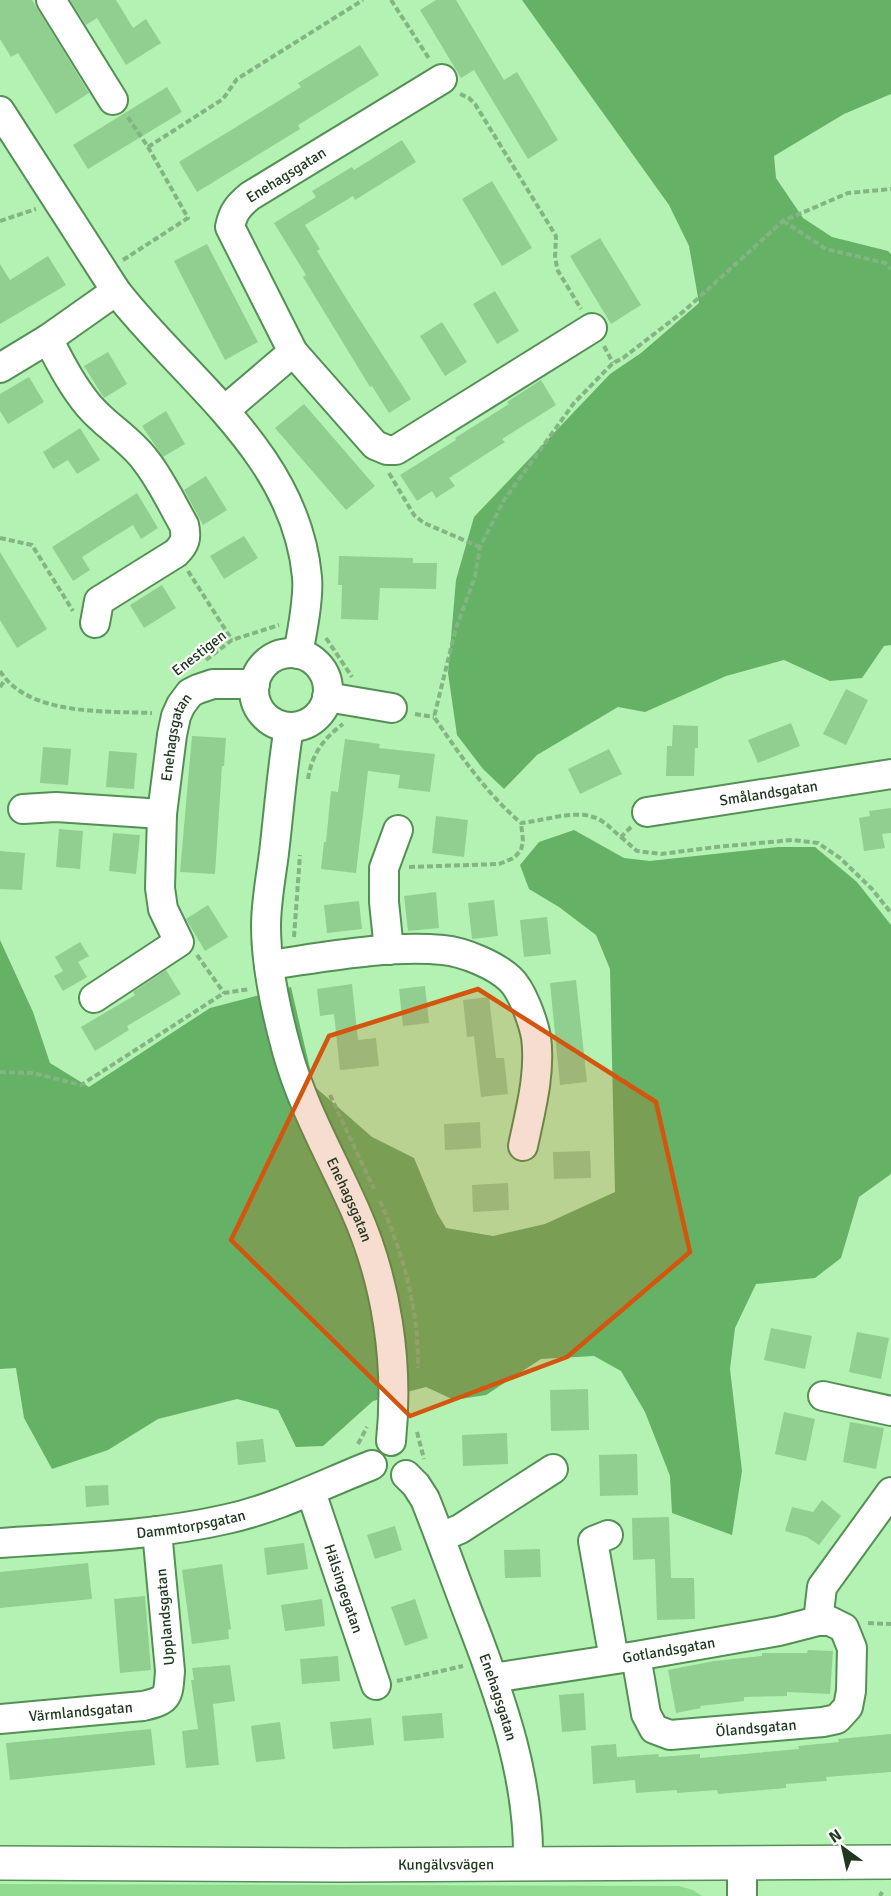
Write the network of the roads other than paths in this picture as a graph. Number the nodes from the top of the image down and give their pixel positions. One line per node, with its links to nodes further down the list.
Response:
1 (51, 0): 3 (street)
2 (442, 79): 8 (street, Enehagsgatan)
3 (113, 100)
4 (0, 111): 5 (street)
5 (110, 281): 7 (street); 10 (street)
6 (592, 328): 8 (street, Enehagsgatan)
7 (48, 339): 9 (street); 11 (street)
8 (293, 352): 10 (street)
9 (0, 368)
10 (225, 410): 12 (street)
11 (95, 623)
12 (298, 654): 13 (street); 14 (street)
13 (255, 684): 16 (street); 20 (street, Enehagsgatan)
14 (327, 697): 15 (street); 16 (street)
15 (392, 708)
16 (289, 727): 23 (street, Enehagsgatan)
17 (891, 774): 19 (street, Smålandsgatan)
18 (23, 809): 20 (street)
19 (647, 812)
20 (162, 814): 24 (street, Enehagsgatan)
21 (398, 830): 22 (street)
22 (389, 950): 23 (street); 25 (street)
23 (279, 970): 28 (street, Enehagsgatan)
24 (94, 998)
25 (524, 1146)
26 (823, 1396): 27 (street)
27 (891, 1411)
28 (404, 1435): 29 (street); 31 (street)
29 (364, 1457): 31 (street); 32 (street, Dammtorpsgatan)
30 (554, 1469): 36 (street)
31 (417, 1472): 36 (street, Enehagsgatan)
32 (311, 1492): 34 (street, Dammtorpsgatan); 41 (street, Hälsingegatan)
33 (891, 1492): 38 (street)
34 (157, 1531): 37 (street, Dammtorpsgatan); 42 (street, Upplandsgatan)
35 (608, 1535): 39 (street, Ölandsgatan)
36 (441, 1537): 40 (street, Enehagsgatan)
37 (0, 1543)
38 (848, 1622): 39 (street, Gotlandsgatan); 39 (street, Ölandsgatan)
39 (625, 1658): 40 (street, Gotlandsgatan)
40 (490, 1670): 46 (street, Enehagsgatan)
41 (376, 1685)
42 (162, 1701): 43 (street, Värmlandsgatan)
43 (0, 1719)
44 (0, 1863): 46 (main road, Kungälvsvägen)
45 (742, 1863): 46 (main road, Kungälvsvägen); 47 (main road, Kungälvsvägen); 48 (street)
46 (528, 1864)
47 (884, 1883)
48 (742, 1896)

